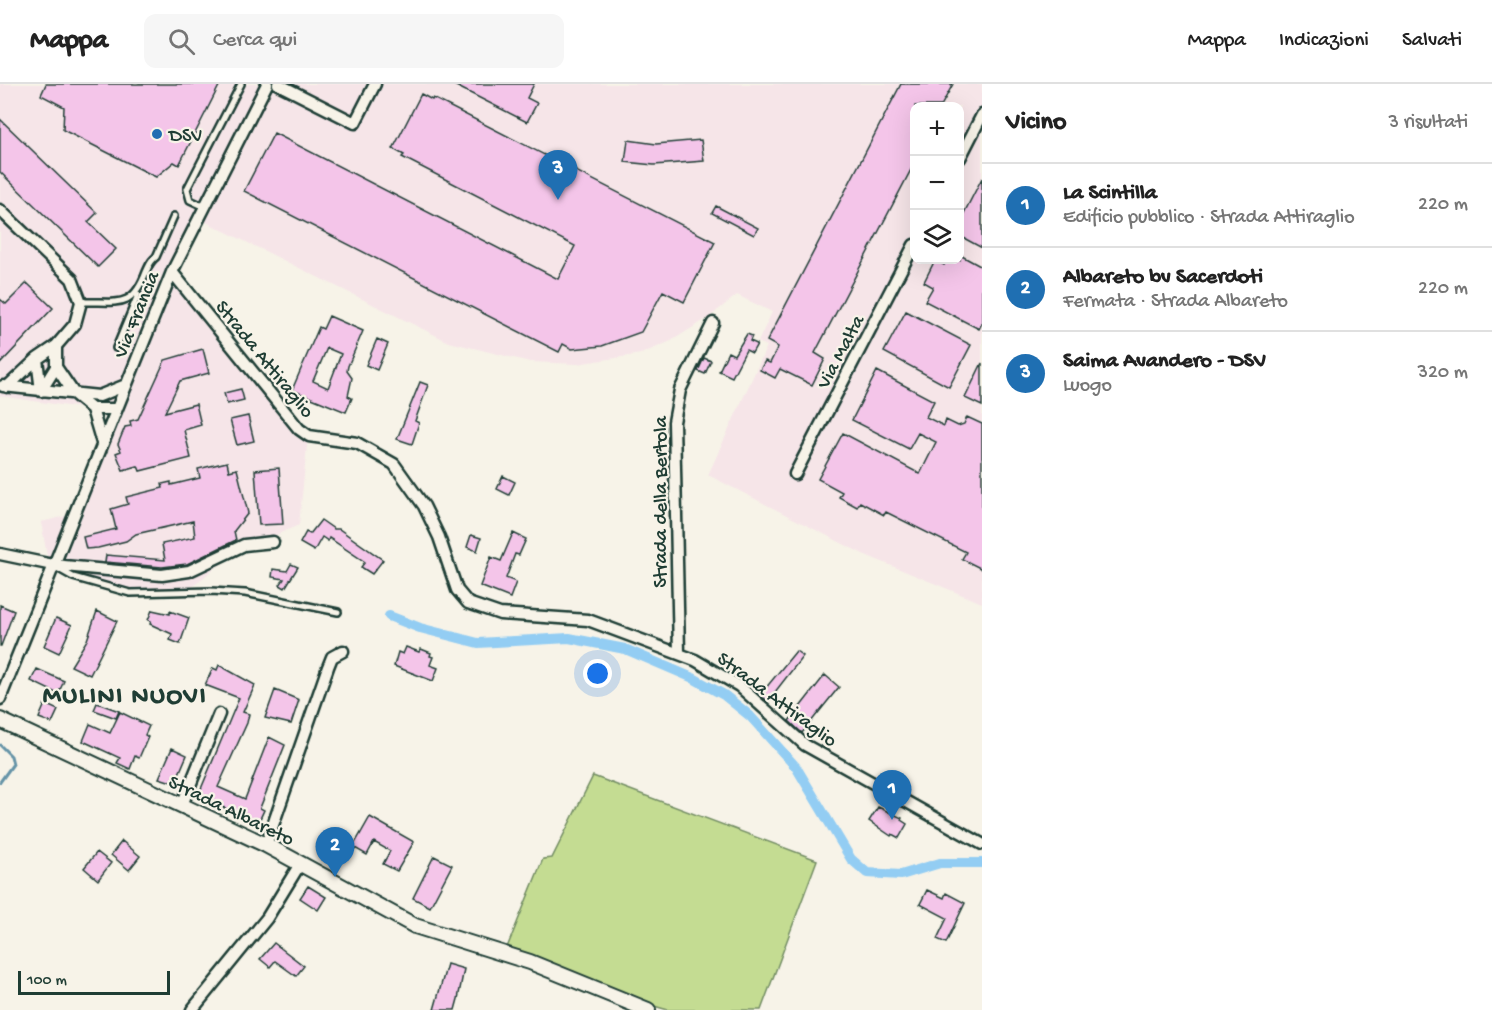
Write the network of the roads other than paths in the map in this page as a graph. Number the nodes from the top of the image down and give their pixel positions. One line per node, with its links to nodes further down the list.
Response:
1 (241, 84): 7 (lane)
2 (267, 84): 7 (street, Via Francia)
3 (278, 84): 4 (street)
4 (371, 85)
5 (982, 116): 6 (street)
6 (961, 156)
7 (204, 207): 11 (street, Via Francia)
8 (0, 210): 13 (street)
9 (174, 216): 12 (lane)
10 (910, 254): 27 (street, Via Malta)
11 (172, 272): 19 (street, Via Francia); 33 (street, Strada Attiraglio)
12 (139, 290): 13 (lane); 16 (lane)
13 (81, 302): 15 (street)
14 (713, 322): 33 (street, Strada della Bertola)
15 (56, 346): 17 (street); 18 (street)
16 (116, 348)
17 (37, 359): 20 (street); 21 (street)
18 (56, 367): 21 (street); 22 (street)
19 (126, 385): 23 (street); 25 (street, Via Francia)
20 (3, 386): 21 (street)
21 (40, 391): 22 (street)
22 (75, 396): 23 (street); 24 (street)
23 (99, 396): 25 (street)
24 (92, 409): 25 (street); 26 (street)
25 (116, 409): 26 (street, Via Francia)
26 (102, 443): 30 (street, Via Francia)
27 (795, 474)
28 (273, 542): 30 (street)
29 (0, 554): 30 (street)
30 (53, 565): 31 (lane); 34 (street, Via Francia)
31 (338, 612)
32 (343, 651): 39 (street)
33 (679, 653): 38 (street, Strada Attiraglio)
34 (0, 699)
35 (219, 714): 37 (street)
36 (0, 720): 37 (street, Strada Albareto)
37 (182, 805): 39 (street, Strada Albareto)
38 (982, 844)
39 (266, 845): 40 (street, Strada Albareto)
40 (300, 864): 41 (street); 42 (street, Strada Albareto)
41 (192, 1010)
42 (648, 1010)

